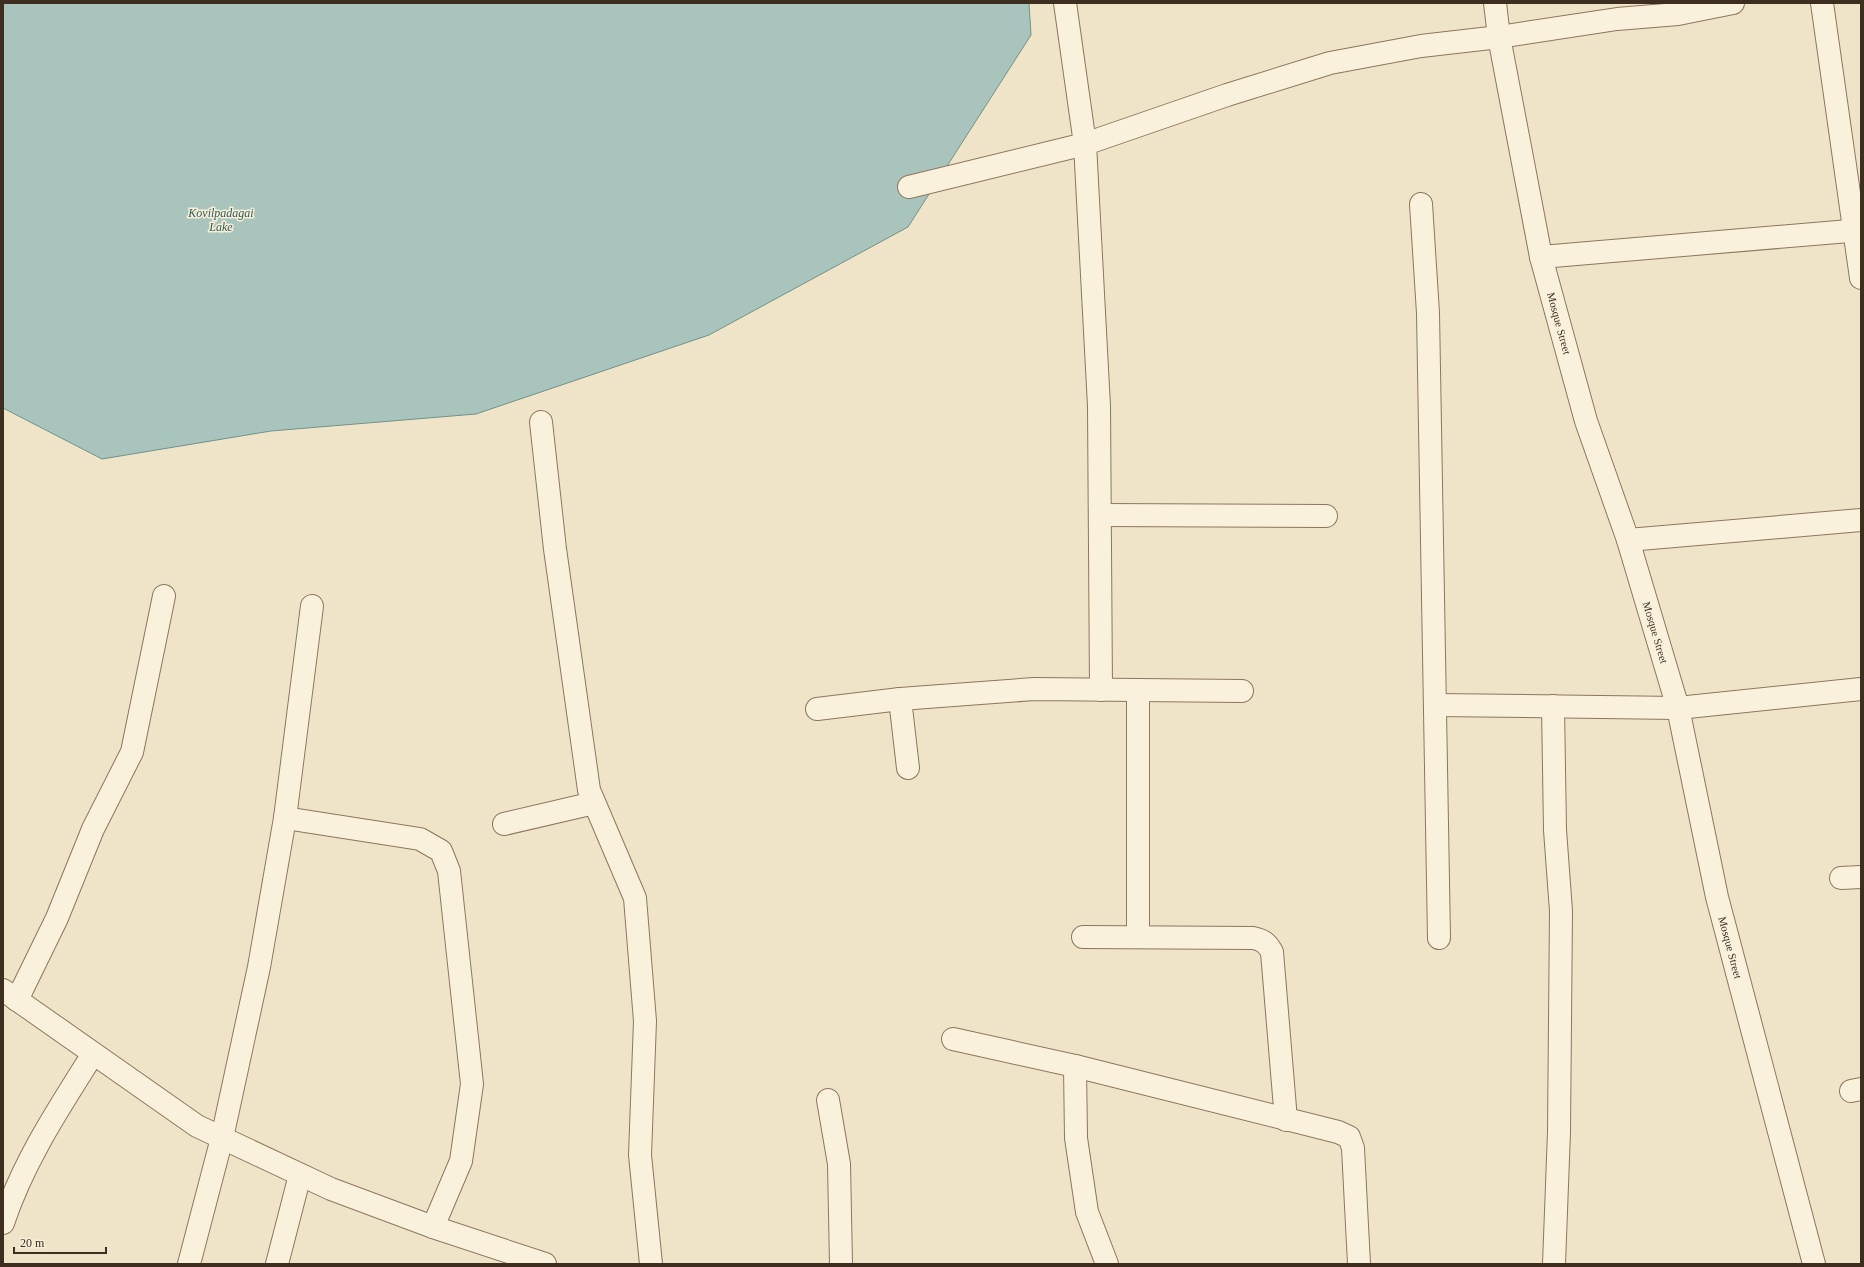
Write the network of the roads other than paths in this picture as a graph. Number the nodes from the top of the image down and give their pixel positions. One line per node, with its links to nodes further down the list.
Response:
1 (1065, 3): 6 (street)
2 (1495, 3): 5 (street, Mosque Street)
3 (1733, 3): 5 (street)
4 (1822, 3): 9 (street)
5 (1499, 37): 6 (street); 10 (street, Mosque Street)
6 (1085, 144): 7 (street); 13 (street)
7 (909, 187)
8 (1422, 204): 24 (street)
9 (1858, 231): 10 (street); 11 (street)
10 (1541, 257): 16 (street, Mosque Street)
11 (1861, 278)
12 (541, 422): 29 (street)
13 (1100, 515): 14 (street); 20 (street)
14 (1326, 516)
15 (1861, 520): 16 (street)
16 (1628, 540): 26 (street, Mosque Street)
17 (164, 596): 35 (street)
18 (312, 606): 30 (street)
19 (1861, 689): 26 (street)
20 (1100, 690): 21 (street); 23 (street)
21 (1138, 690): 22 (street); 32 (street)
22 (1242, 691)
23 (900, 699): 27 (street); 28 (street)
24 (1435, 705): 25 (street); 34 (street)
25 (1553, 706): 26 (street); 52 (street)
26 (1678, 708): 53 (street, Mosque Street)
27 (817, 709)
28 (908, 768)
29 (594, 803): 31 (street); 48 (street)
30 (285, 818): 41 (street); 44 (street)
31 (504, 824)
32 (1138, 937): 33 (street); 40 (street)
33 (1083, 938)
34 (1438, 938)
35 (10, 996): 37 (street)
36 (954, 1038): 38 (street)
37 (93, 1054): 41 (street); 43 (street)
38 (1075, 1066): 40 (street); 50 (street)
39 (828, 1100): 49 (street)
40 (1286, 1120): 51 (street)
41 (222, 1138): 42 (street); 45 (street)
42 (300, 1174): 44 (street); 46 (street)
43 (3, 1223)
44 (433, 1227): 47 (street)
45 (189, 1264)
46 (277, 1264)
47 (545, 1264)
48 (651, 1264)
49 (841, 1264)
50 (1107, 1264)
51 (1359, 1264)
52 (1554, 1264)
53 (1814, 1264)

